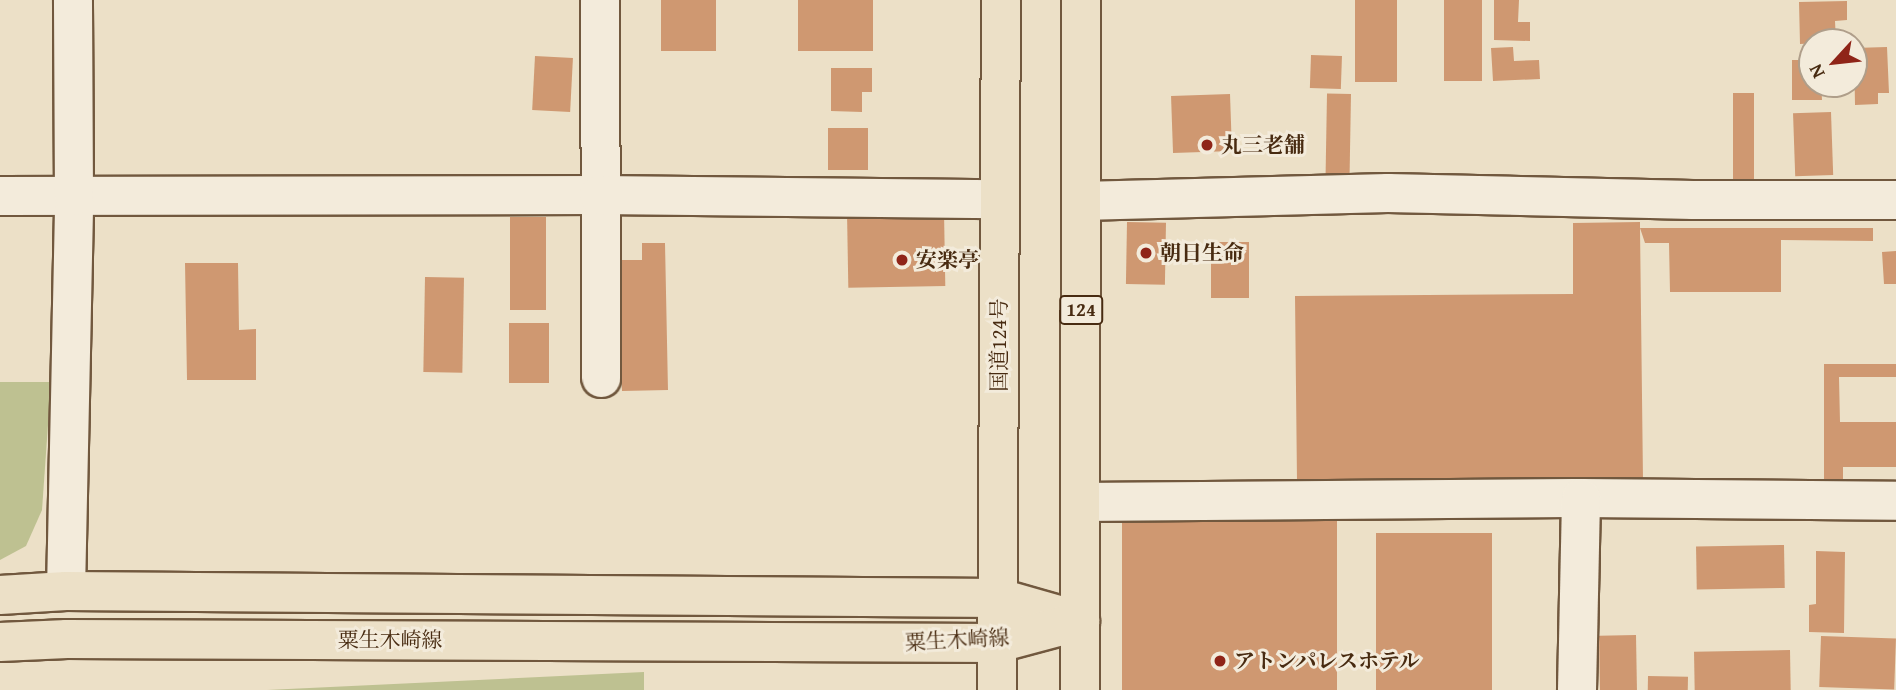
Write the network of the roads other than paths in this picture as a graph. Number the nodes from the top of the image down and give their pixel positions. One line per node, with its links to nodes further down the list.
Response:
1 (73, 0): 7 (street)
2 (600, 0): 5 (street)
3 (1001, 0): 8 (main road, 国道124号)
4 (1081, 0): 10 (main road, 124)
5 (600, 195): 7 (street); 8 (street); 11 (street)
6 (0, 196): 7 (street)
7 (74, 196): 15 (street)
8 (998, 199): 17 (main road, 国道124号)
9 (1896, 200): 10 (street)
10 (1081, 201): 14 (main road, 124)
11 (601, 378)
12 (1581, 498): 13 (street); 14 (street); 23 (street)
13 (1896, 501)
14 (1080, 502): 18 (main road, 124)
15 (66, 591): 16 (main road, 粟生木崎線); 17 (main road, 粟生木崎線)
16 (0, 595)
17 (999, 598): 18 (main road, 粟生木崎線); 20 (main road, 国道124号)
18 (1080, 621): 20 (main road, 粟生木崎線); 22 (main road, 124)
19 (0, 642): 20 (main road, 粟生木崎線)
20 (998, 643): 21 (main road, 国道124号)
21 (998, 690)
22 (1080, 690)
23 (1577, 690)

